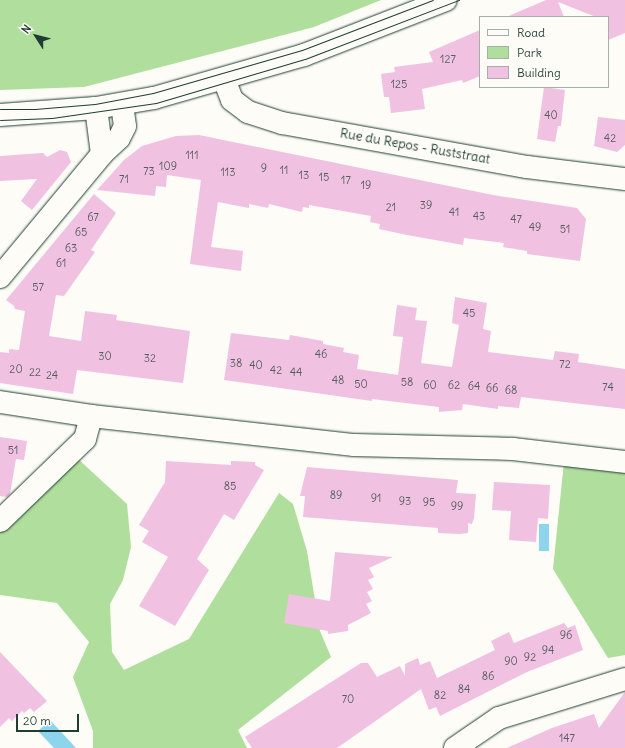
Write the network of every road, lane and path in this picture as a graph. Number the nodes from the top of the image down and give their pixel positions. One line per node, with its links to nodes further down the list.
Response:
1 (446, 0): 2 (street)
2 (224, 79): 3 (street); 7 (street, Rue du Repos - Ruststraat)
3 (122, 104): 4 (street); 6 (street)
4 (96, 108): 5 (street); 6 (street)
5 (0, 115)
6 (102, 154): 8 (street)
7 (625, 179)
8 (0, 278)
9 (0, 402): 10 (street)
10 (91, 416): 11 (street); 12 (street)
11 (625, 462)
12 (0, 521)
13 (625, 679): 14 (street)
14 (455, 748)

